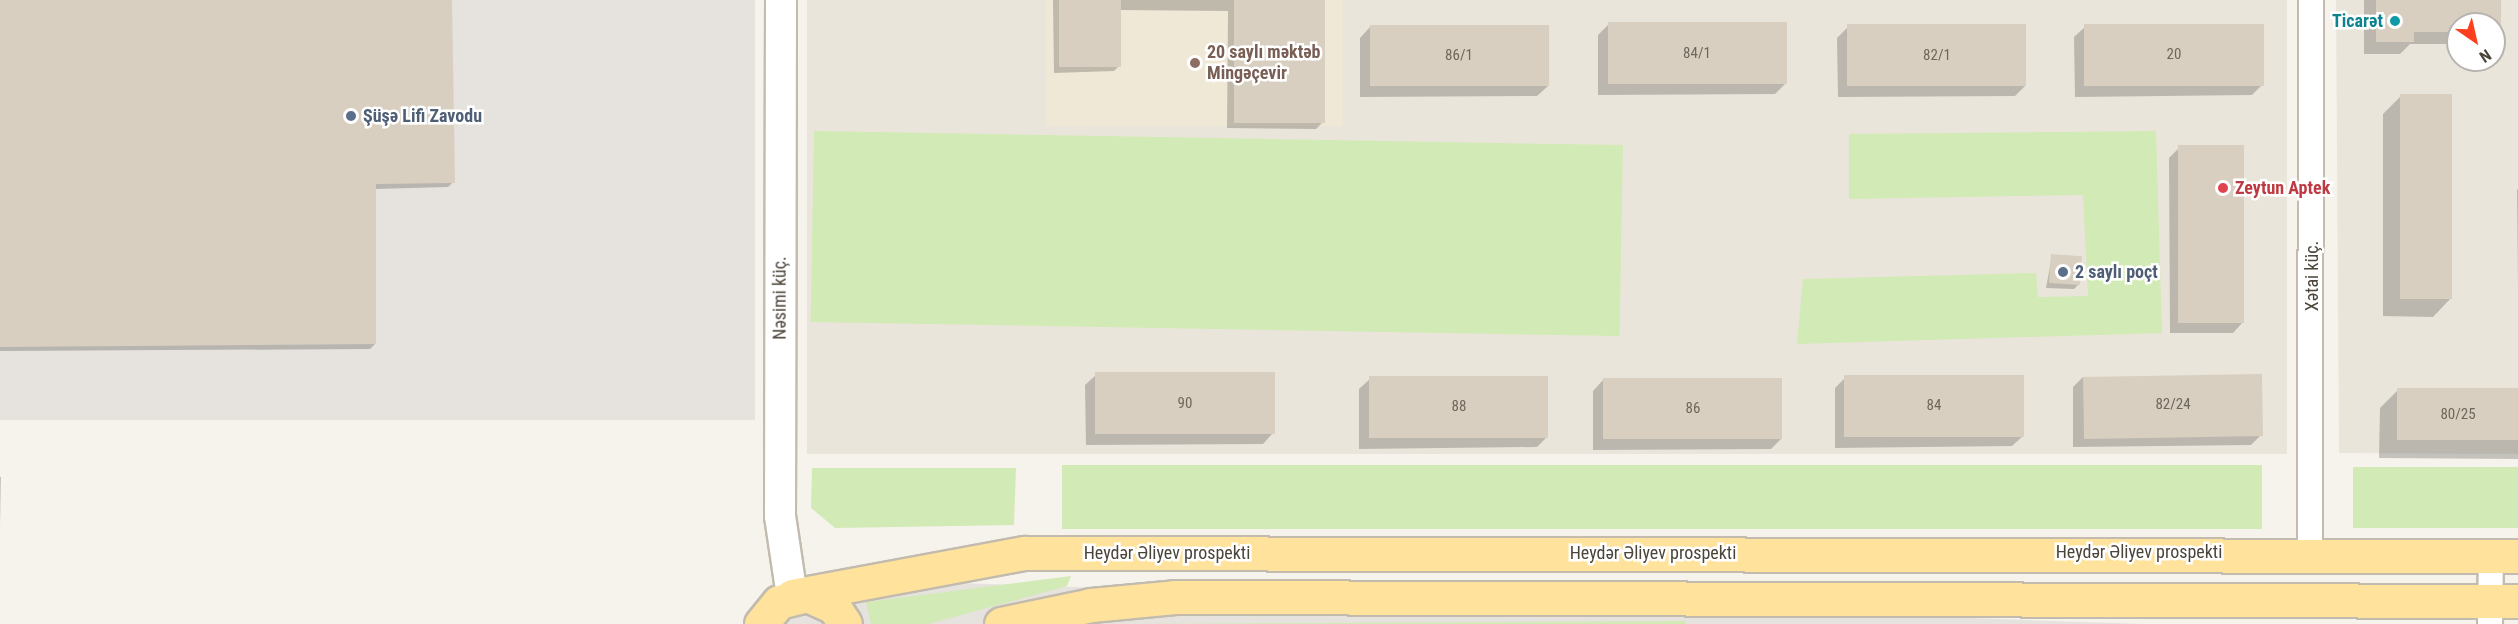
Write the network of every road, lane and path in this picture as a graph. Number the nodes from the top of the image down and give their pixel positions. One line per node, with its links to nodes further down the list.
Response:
1 (781, 0): 5 (street, Nəsimi küç.)
2 (2311, 0): 3 (street, Xətai küç.)
3 (2310, 552): 4 (main road, Heydər Əliyev prospekti); 5 (main road, Heydər Əliyev prospekti)
4 (2504, 556): 6 (street)
5 (777, 607): 7 (main road, Heydər Əliyev prospekti); 8 (main road)
6 (2500, 609): 9 (main road)
7 (734, 624)
8 (845, 624)
9 (1001, 624)

